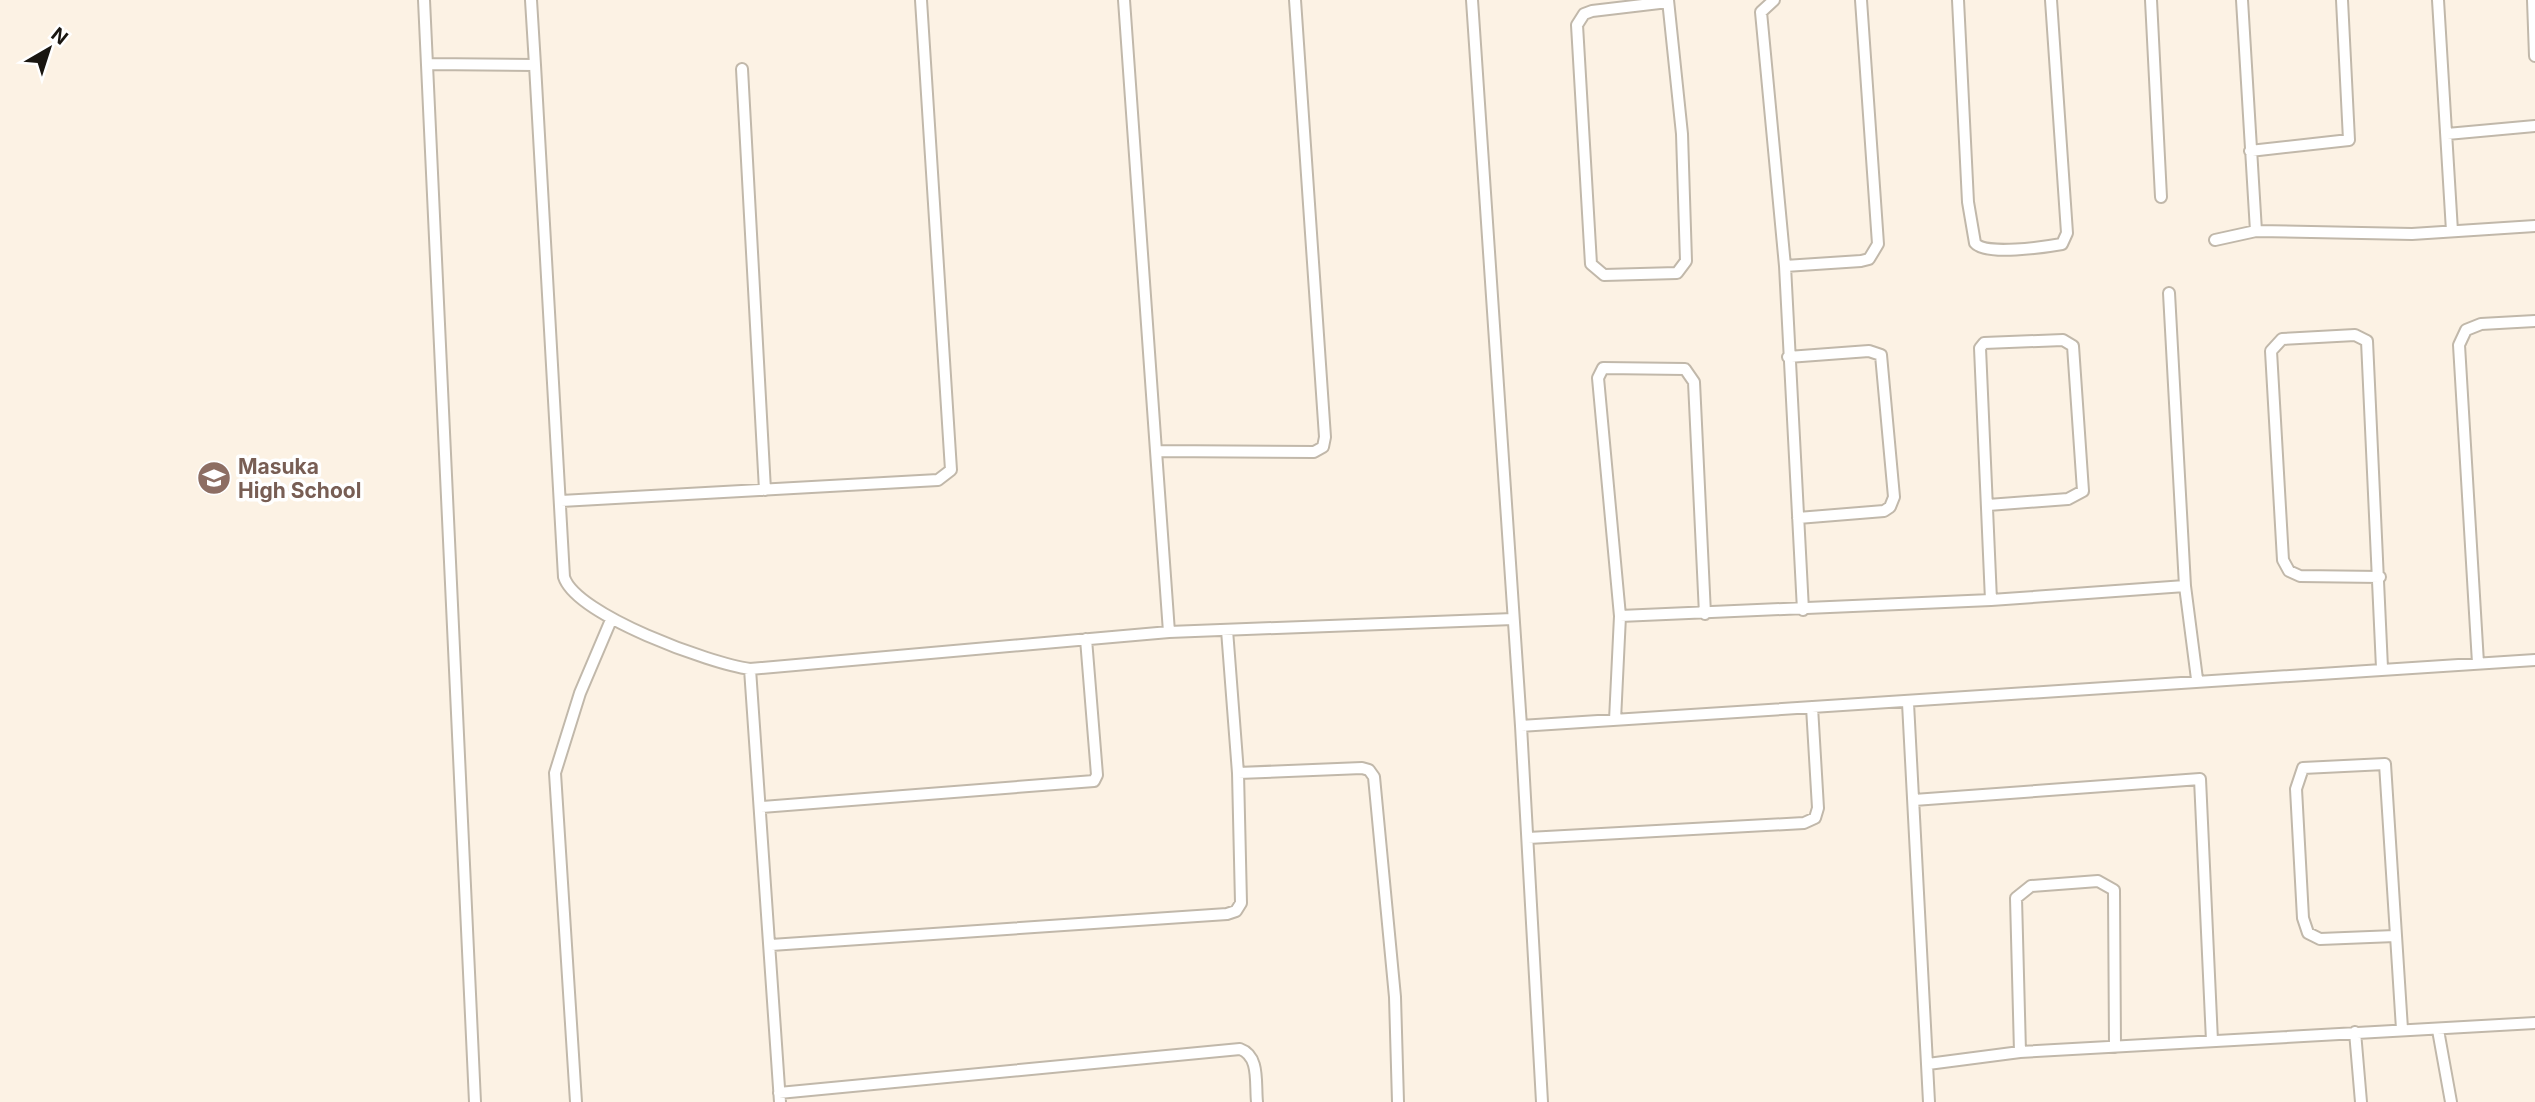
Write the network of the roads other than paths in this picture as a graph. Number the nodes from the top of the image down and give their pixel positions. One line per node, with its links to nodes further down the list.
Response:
1 (424, 0): 18 (street)
2 (531, 0): 19 (street)
3 (921, 0): 34 (street)
4 (1124, 0): 33 (street)
5 (1295, 0): 33 (street)
6 (1472, 0): 44 (street)
7 (1774, 0): 29 (street)
8 (1861, 0): 29 (street)
9 (1958, 0): 10 (street)
10 (2051, 0)
11 (2151, 0): 24 (street)
12 (2242, 0): 23 (street)
13 (2342, 0): 23 (street)
14 (2438, 0): 22 (street)
15 (2533, 0): 17 (street)
16 (1668, 1): 16 (street)
17 (2535, 57)
18 (428, 64): 19 (street); 73 (street)
19 (535, 65): 35 (street)
20 (742, 69): 34 (street)
21 (2535, 126): 22 (street)
22 (2447, 134): 27 (street)
23 (2250, 150): 26 (street)
24 (2161, 198)
25 (2535, 226): 27 (street)
26 (2256, 231): 27 (street); 28 (street)
27 (2452, 231)
28 (2215, 240)
29 (1785, 266): 32 (street)
30 (2169, 293): 39 (street)
31 (2535, 321): 50 (street)
32 (1788, 357): 37 (street); 37 (street)
33 (1156, 451): 47 (street)
34 (765, 490): 35 (street)
35 (561, 501): 45 (street)
36 (1988, 505): 36 (street); 40 (street)
37 (1798, 518): 41 (street)
38 (2380, 577): 38 (street); 51 (street)
39 (2185, 586): 40 (street); 53 (street)
40 (1991, 600): 41 (street)
41 (1804, 610): 42 (street)
42 (1705, 614): 43 (street); 43 (street)
43 (1620, 616): 56 (street)
44 (1513, 619): 46 (street); 57 (street)
45 (611, 620): 52 (street); 74 (street)
46 (1227, 630): 47 (street); 58 (street)
47 (1169, 632): 48 (street)
48 (1086, 639): 52 (street); 60 (street)
49 (2535, 660): 50 (street)
50 (2478, 663): 51 (street)
51 (2382, 668): 53 (street)
52 (750, 669): 60 (street)
53 (2197, 679): 54 (street)
54 (1908, 703): 55 (street); 59 (street)
55 (1812, 707): 56 (street); 61 (street)
56 (1615, 720): 57 (street)
57 (1521, 726): 61 (street)
58 (1238, 773): 63 (street); 76 (street)
59 (1914, 800): 68 (street); 71 (street)
60 (761, 807): 63 (street)
61 (1528, 838): 77 (street)
62 (2395, 936): 62 (street); 65 (street)
63 (771, 945): 72 (street)
64 (2535, 1023): 66 (street)
65 (2402, 1029): 66 (street); 67 (street)
66 (2438, 1030): 80 (street)
67 (2355, 1032): 68 (street); 79 (street)
68 (2212, 1041): 69 (street)
69 (2115, 1046): 70 (street); 70 (street)
70 (2020, 1052): 71 (street)
71 (1928, 1064): 78 (street)
72 (779, 1097): 75 (street)
73 (475, 1102)
74 (576, 1102)
75 (1257, 1102)
76 (1398, 1102)
77 (1542, 1102)
78 (1929, 1102)
79 (2361, 1102)
80 (2451, 1102)

